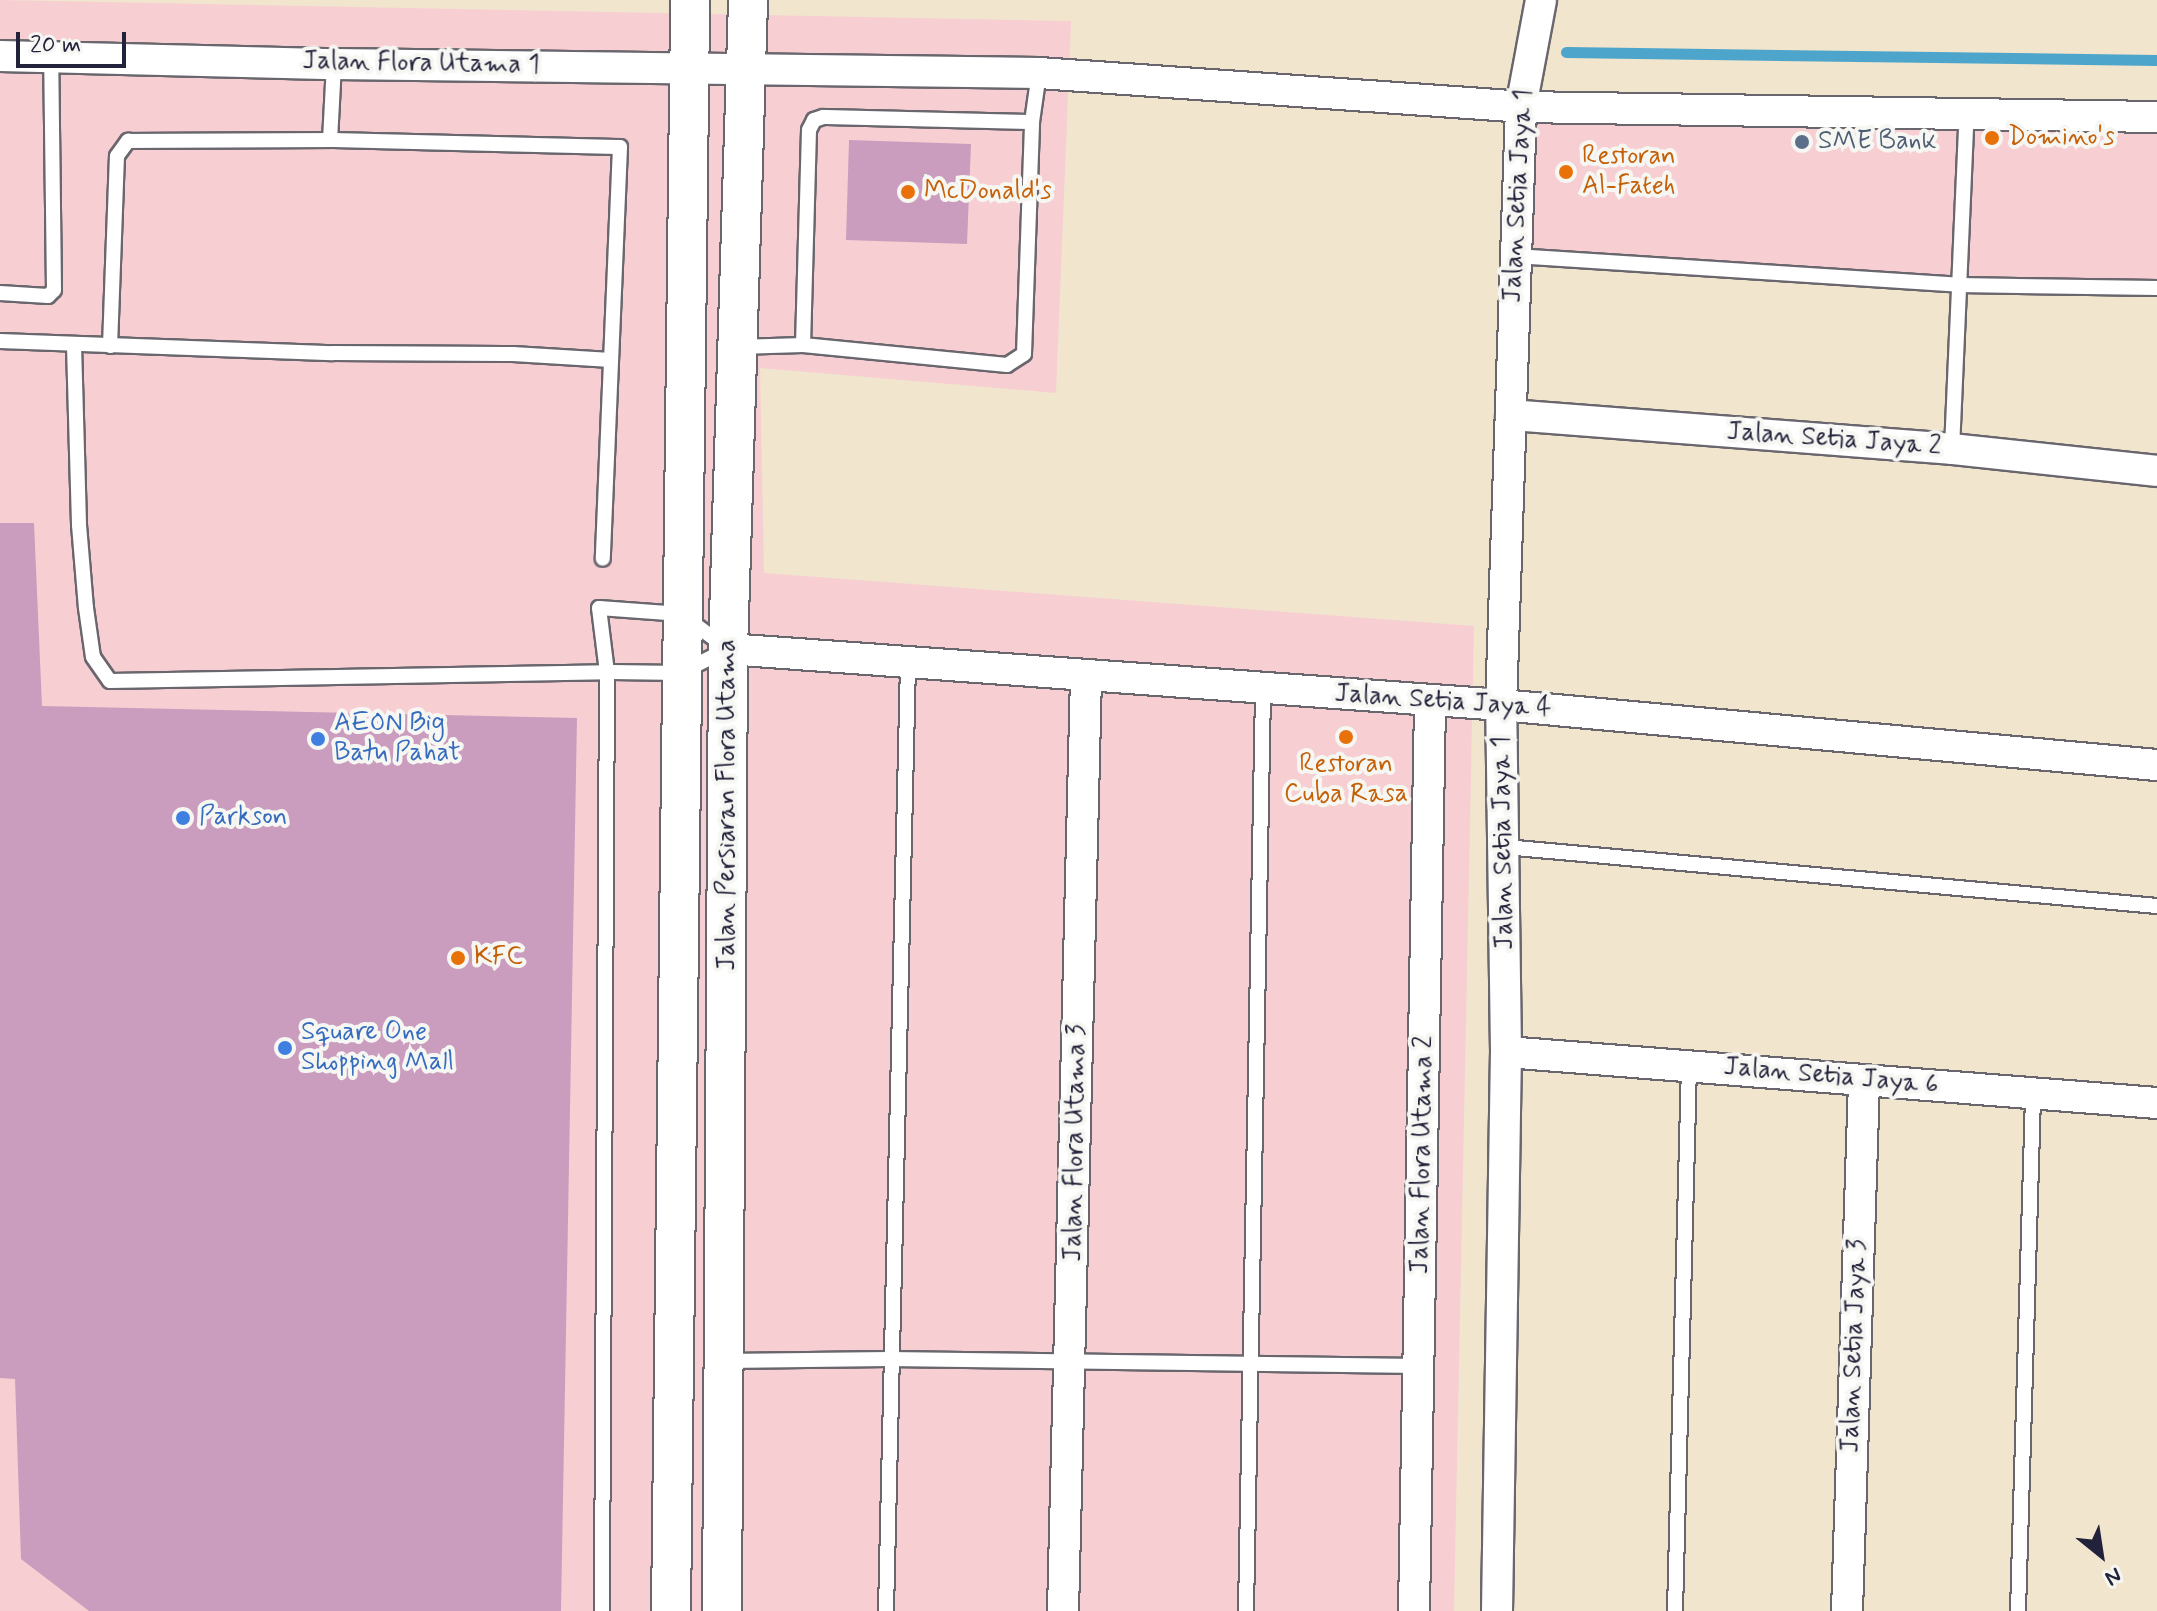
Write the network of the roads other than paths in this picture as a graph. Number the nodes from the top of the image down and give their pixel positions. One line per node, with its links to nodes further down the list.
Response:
1 (690, 0): 7 (street, Jalan Persiaran Flora Utama)
2 (748, 0): 8 (street, Jalan Persiaran Flora Utama)
3 (1538, 14): 10 (street, Jalan Setia Jaya 1)
4 (0, 56): 5 (street, Jalan Flora Utama 1)
5 (51, 57): 6 (street, Jalan Flora Utama 1); 18 (lane)
6 (334, 64): 7 (street, Jalan Flora Utama 1); 14 (lane)
7 (689, 68): 8 (street, Jalan Flora Utama 1); 29 (street, Jalan Persiaran Flora Utama)
8 (745, 68): 9 (street, Jalan Flora Utama 1); 23 (street, Jalan Persiaran Flora Utama)
9 (1039, 73): 10 (street, Jalan Flora Utama 1); 13 (lane)
10 (1521, 107): 11 (street, Jalan Flora Utama 1); 15 (street, Jalan Setia Jaya 1)
11 (1967, 111): 12 (street, Jalan Flora Utama 1); 16 (lane)
12 (2157, 117)
13 (1032, 122): 21 (lane); 21 (lane)
14 (330, 140): 22 (lane); 24 (lane)
15 (1515, 256): 16 (lane); 25 (street, Jalan Setia Jaya 1)
16 (1959, 285): 17 (lane); 26 (lane)
17 (2157, 288)
18 (0, 293)
19 (0, 341): 20 (lane)
20 (74, 345): 22 (lane); 32 (lane)
21 (803, 345): 23 (lane)
22 (110, 346): 24 (lane)
23 (735, 347): 30 (street, Jalan Persiaran Flora Utama)
24 (611, 360): 28 (lane)
25 (1511, 415): 26 (street, Jalan Setia Jaya 2); 37 (street, Jalan Setia Jaya 1)
26 (1952, 449): 27 (street, Jalan Setia Jaya 2)
27 (2157, 471)
28 (603, 559)
29 (681, 614): 30 (lane); 32 (lane); 33 (street, Jalan Persiaran Flora Utama)
30 (728, 649): 31 (street, Jalan Setia Jaya 4); 33 (lane); 47 (street, Jalan Persiaran Flora Utama)
31 (908, 660): 34 (street, Jalan Setia Jaya 4); 46 (lane)
32 (607, 672): 33 (lane); 51 (lane)
33 (680, 673): 52 (street, Jalan Persiaran Flora Utama)
34 (1086, 675): 35 (street, Jalan Setia Jaya 4); 48 (street, Jalan Flora Utama 3)
35 (1263, 690): 36 (street, Jalan Setia Jaya 4); 49 (lane)
36 (1430, 700): 37 (street, Jalan Setia Jaya 4); 50 (street, Jalan Flora Utama 2)
37 (1501, 705): 38 (street, Jalan Setia Jaya 4); 39 (street, Jalan Setia Jaya 1)
38 (2157, 765)
39 (1505, 847): 40 (lane); 41 (street, Jalan Setia Jaya 1)
40 (2157, 906)
41 (1506, 1052): 42 (street, Jalan Setia Jaya 6); 58 (street, Jalan Setia Jaya 1)
42 (1689, 1064): 43 (street, Jalan Setia Jaya 6); 59 (lane)
43 (1864, 1081): 44 (street, Jalan Setia Jaya 6); 60 (street, Jalan Setia Jaya 3)
44 (2033, 1095): 45 (street, Jalan Setia Jaya 6); 61 (lane)
45 (2157, 1103)
46 (889, 1359): 47 (lane); 48 (lane); 54 (lane)
47 (725, 1361): 53 (street, Jalan Persiaran Flora Utama)
48 (1071, 1362): 49 (lane); 55 (street, Jalan Flora Utama 3)
49 (1253, 1364): 50 (lane); 56 (lane)
50 (1420, 1366): 57 (street, Jalan Flora Utama 2)
51 (602, 1611)
52 (671, 1611)
53 (722, 1611)
54 (886, 1611)
55 (1063, 1611)
56 (1246, 1611)
57 (1414, 1611)
58 (1497, 1611)
59 (1675, 1611)
60 (1847, 1611)
61 (2018, 1611)

